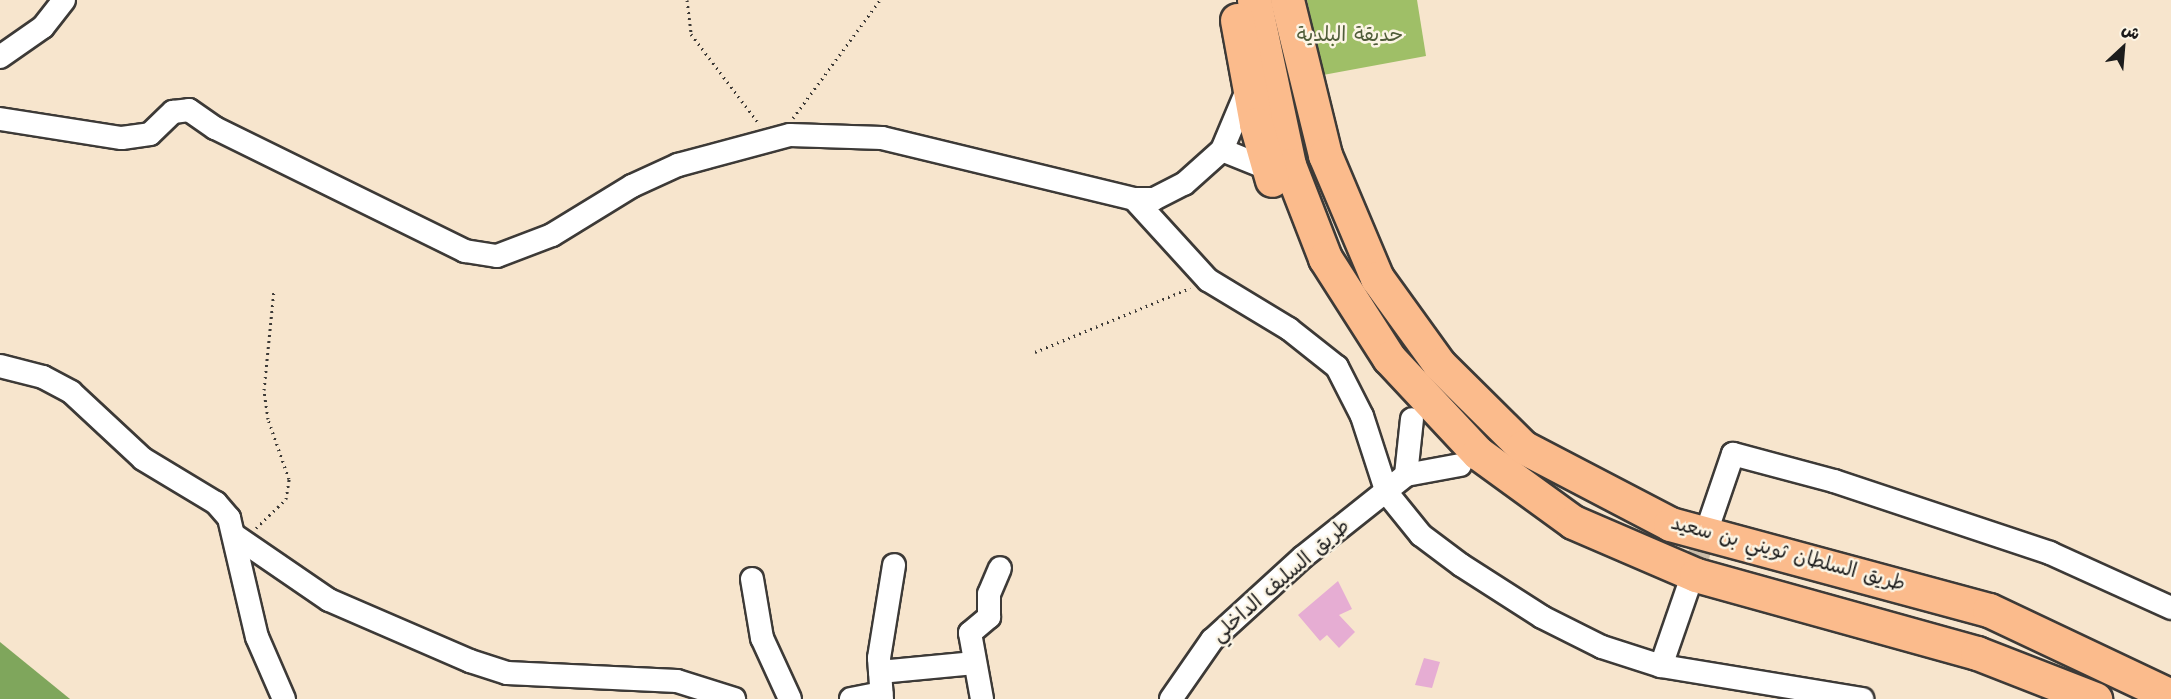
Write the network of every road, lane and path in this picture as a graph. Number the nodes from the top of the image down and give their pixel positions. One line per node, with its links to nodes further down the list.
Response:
1 (64, 0): 7 (street)
2 (687, 0): 10 (path)
3 (880, 0): 10 (path)
4 (1234, 0): 8 (highway)
5 (1254, 0): 27 (highway, طريق السلطان ثويني بن سعيد)
6 (1287, 0): 33 (highway, طريق السلطان ثويني بن سعيد)
7 (0, 57)
8 (1248, 88): 11 (street); 12 (highway)
9 (0, 119): 10 (street)
10 (780, 137): 13 (street)
11 (1222, 150): 12 (street); 13 (street)
12 (1269, 169): 18 (highway)
13 (1134, 200): 14 (street)
14 (1208, 280): 16 (path); 21 (street)
15 (274, 290): 23 (path)
16 (1035, 352)
17 (0, 366): 23 (street)
18 (1413, 419): 19 (highway); 20 (street)
19 (1460, 465): 20 (street); 27 (highway)
20 (1406, 475): 21 (street, طريق السليف الداخلي)
21 (1388, 493): 30 (street); 39 (street, طريق السليف الداخلي)
22 (1710, 521): 28 (street)
23 (234, 536): 32 (street); 34 (street)
24 (894, 565): 31 (street)
25 (1000, 568): 29 (street)
26 (752, 579): 36 (street)
27 (1692, 582): 30 (street); 41 (highway, طريق السلطان ثويني بن سعيد)
28 (2171, 608)
29 (975, 663): 31 (street); 38 (street)
30 (1661, 666): 40 (street)
31 (881, 688): 37 (street)
32 (710, 694): 35 (street)
33 (2171, 696)
34 (284, 699)
35 (734, 699)
36 (790, 699)
37 (851, 699)
38 (982, 699)
39 (1171, 699)
40 (1862, 699)
41 (2095, 699)

